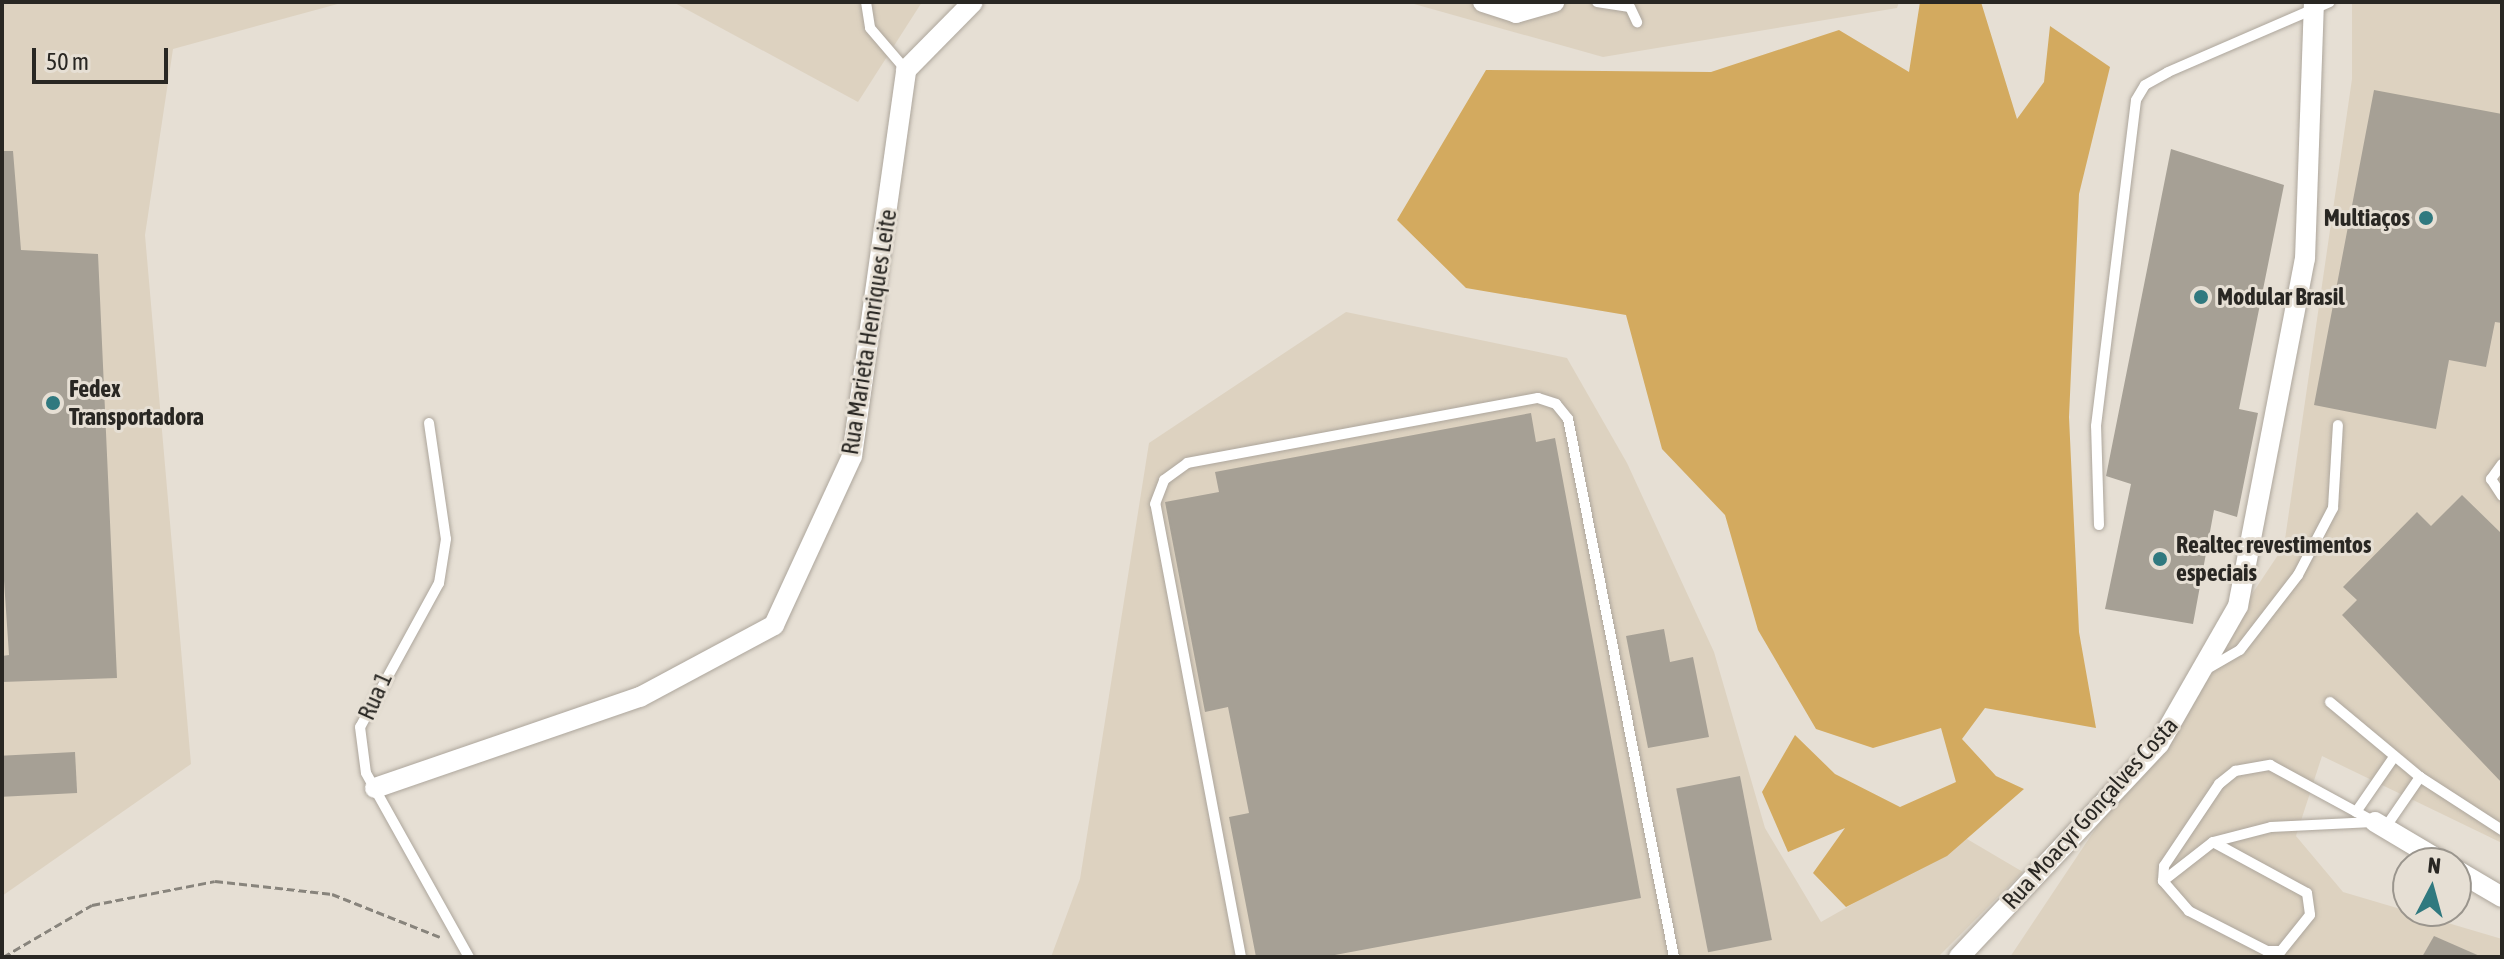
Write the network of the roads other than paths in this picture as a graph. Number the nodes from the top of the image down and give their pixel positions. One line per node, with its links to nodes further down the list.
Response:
1 (866, 2): 9 (lane)
2 (973, 2): 9 (street)
3 (1483, 2): 4 (street)
4 (1554, 2)
5 (1597, 2): 8 (lane)
6 (2330, 2): 7 (lane)
7 (2313, 8): 14 (lane); 15 (street, Rua Moacyr Gonçalves Costa)
8 (1637, 22)
9 (906, 70): 19 (street, Rua Marieta Henriques Leite)
10 (429, 423): 19 (lane, Rua 1)
11 (2338, 425): 15 (lane)
12 (2502, 464): 13 (lane)
13 (2502, 496)
14 (2099, 525)
15 (2205, 670): 28 (street, Rua Moacyr Gonçalves Costa)
16 (2330, 702): 17 (lane)
17 (2394, 757): 18 (lane); 20 (lane)
18 (2420, 777): 21 (lane); 22 (lane)
19 (375, 788): 29 (lane, Rua 1)
20 (2356, 812): 21 (lane); 26 (lane)
21 (2380, 825): 23 (lane); 24 (street)
22 (2502, 830)
23 (2213, 842): 26 (lane); 26 (lane)
24 (2417, 847)
25 (2472, 879): 27 (street)
26 (2163, 881)
27 (2502, 897)
28 (1957, 956)
29 (469, 957)
30 (1241, 957): 31 (lane)
31 (1674, 957)

